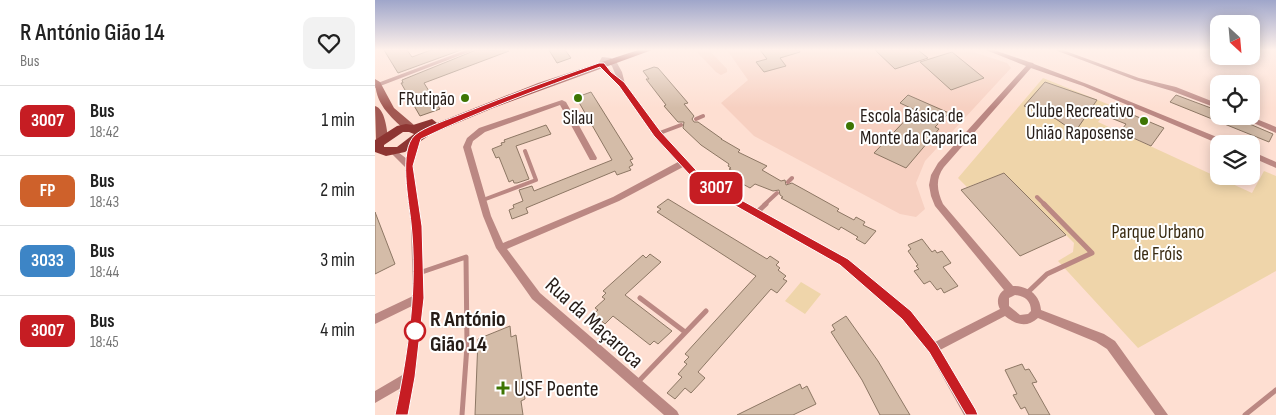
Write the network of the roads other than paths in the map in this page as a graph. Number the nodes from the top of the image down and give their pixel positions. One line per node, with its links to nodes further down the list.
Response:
1 (416, 69): 8 (street)
2 (584, 69): 17 (main road)
3 (608, 69): 9 (street)
4 (617, 69): 9 (street)
5 (1026, 69): 33 (street)
6 (1044, 69): 19 (street)
7 (1111, 69): 10 (street)
8 (375, 84): 17 (street)
9 (622, 84): 18 (street)
10 (1210, 103)
11 (375, 109): 20 (street)
12 (703, 116): 13 (lane)
13 (696, 119)
14 (1260, 123): 16 (street)
15 (681, 125): 18 (lane)
16 (1276, 130)
17 (414, 134): 20 (main road); 20 (main road); 26 (street)
18 (657, 134): 24 (street)
19 (1210, 137)
20 (382, 148): 26 (street)
21 (525, 151): 29 (lane)
22 (593, 158): 29 (street, Rua da Maçaroca)
23 (1260, 158): 25 (street)
24 (683, 163): 30 (street); 31 (street)
25 (1276, 165)
26 (409, 166): 32 (street)
27 (777, 193): 30 (lane)
28 (1037, 197): 34 (lane)
29 (483, 200): 31 (street, Rua da Maçaroca)
30 (756, 213): 42 (street)
31 (501, 248): 44 (street, Rua da Maçaroca)
32 (417, 273): 35 (street); 48 (lane)
33 (1011, 291): 34 (street); 38 (street)
34 (1027, 293): 39 (street)
35 (418, 298): 40 (street); 43 (street)
36 (640, 298): 41 (lane)
37 (706, 311): 41 (lane)
38 (1006, 312): 39 (street); 42 (street)
39 (1036, 313): 51 (street)
40 (375, 319)
41 (685, 332): 44 (lane)
42 (933, 348): 50 (street)
43 (409, 377): 46 (street); 47 (street)
44 (636, 384): 49 (street, Rua da Maçaroca)
45 (1276, 390): 52 (lane)
46 (375, 398)
47 (401, 415)
48 (462, 415)
49 (673, 415)
50 (971, 415)
51 (1161, 415)
52 (1245, 415)

